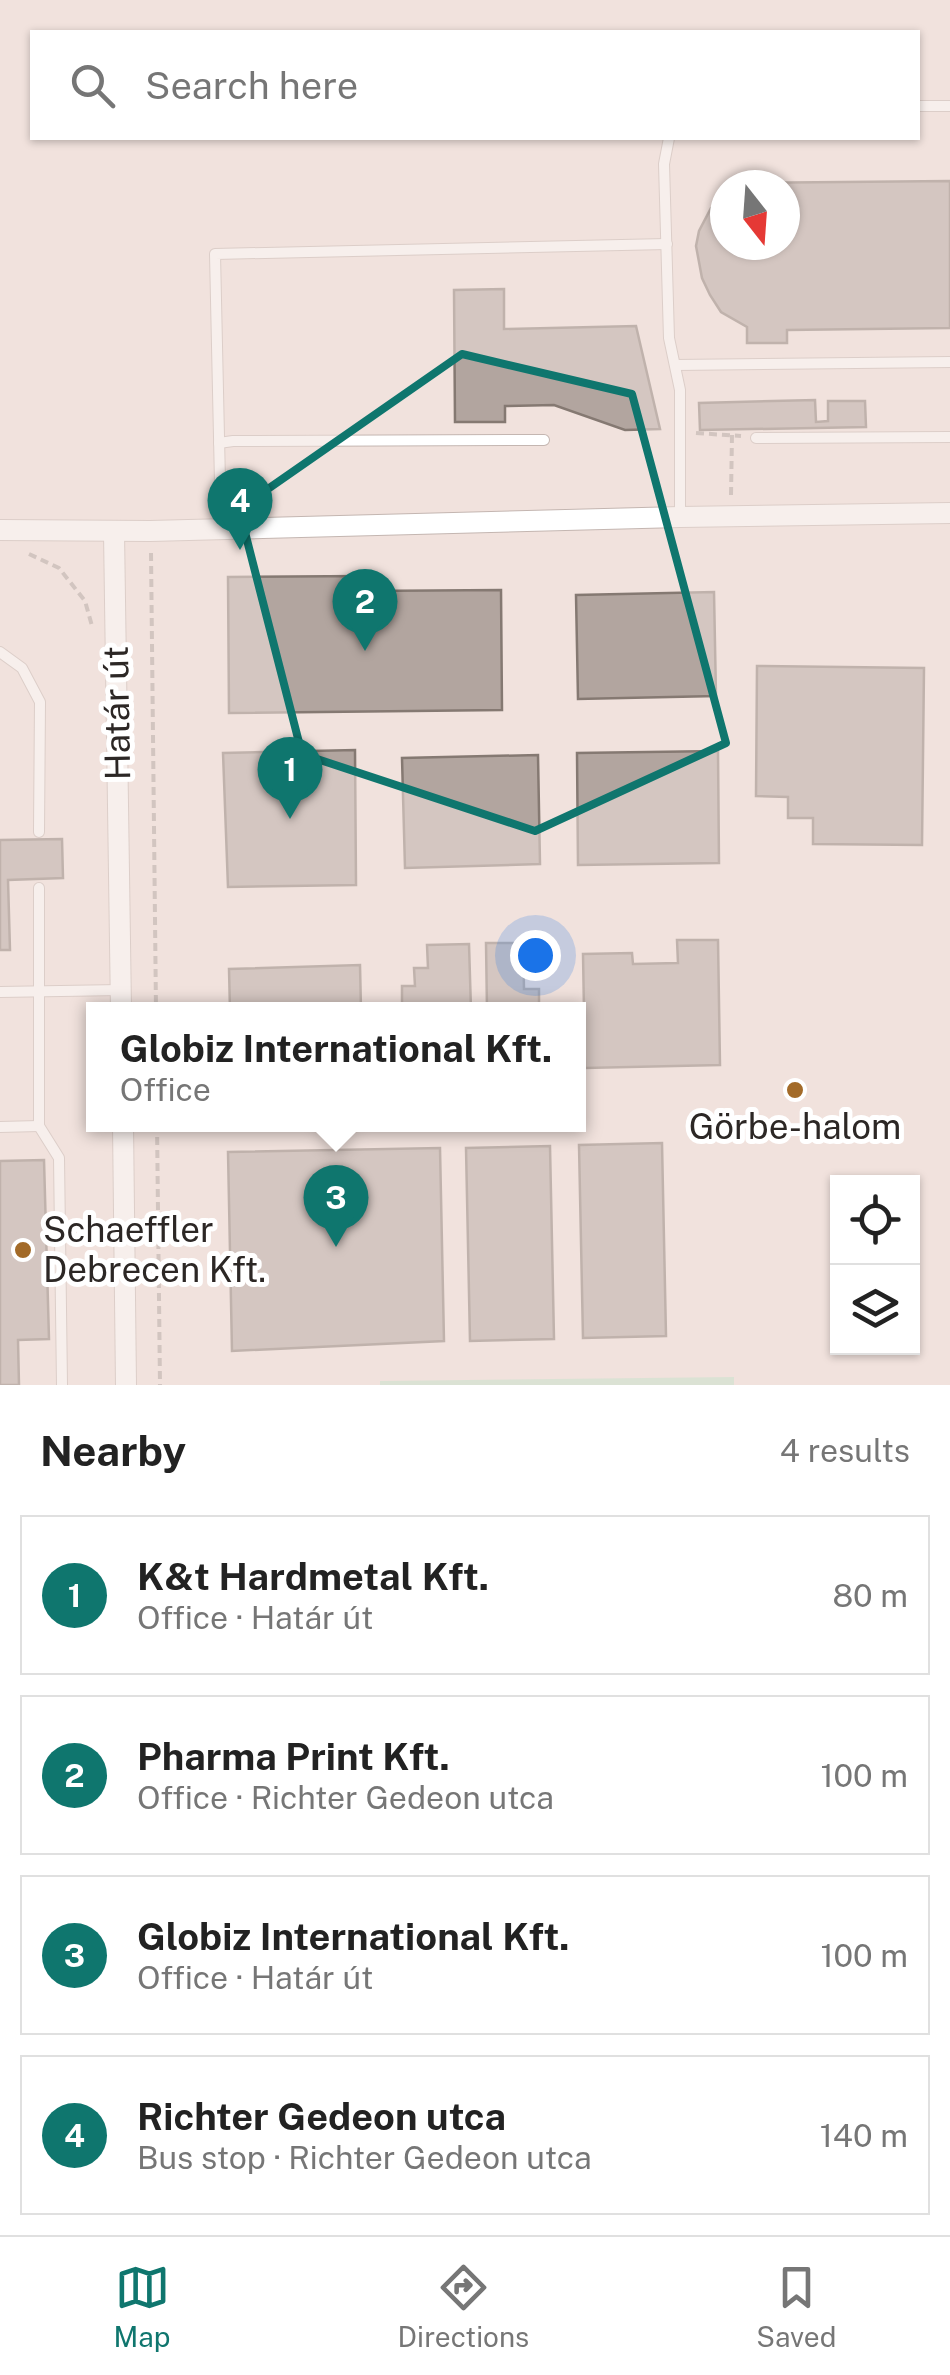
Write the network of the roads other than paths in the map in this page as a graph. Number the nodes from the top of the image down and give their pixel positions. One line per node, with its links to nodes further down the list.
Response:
1 (920, 106): 2 (lane)
2 (950, 106)
3 (668, 140): 4 (lane)
4 (666, 244): 6 (lane); 10 (lane)
5 (950, 362): 6 (lane)
6 (675, 365): 12 (lane)
7 (950, 436): 8 (lane)
8 (756, 438)
9 (544, 440): 10 (lane)
10 (219, 443): 13 (lane)
11 (950, 514): 12 (street)
12 (680, 517): 13 (street)
13 (221, 528): 15 (street)
14 (0, 530): 15 (street)
15 (114, 532): 21 (street, Határ út)
16 (0, 652): 17 (lane)
17 (39, 832)
18 (39, 888): 19 (lane)
19 (38, 991): 20 (lane); 21 (lane); 22 (lane)
20 (0, 992)
21 (121, 1000)
22 (39, 1126): 23 (lane); 25 (lane)
23 (0, 1127)
24 (122, 1132): 26 (street)
25 (62, 1385)
26 (126, 1385)

